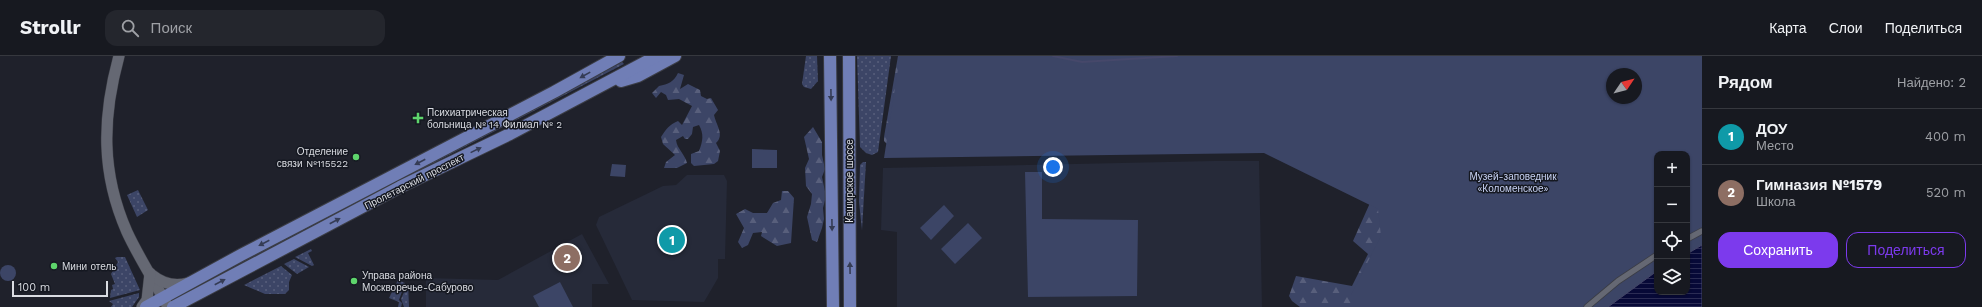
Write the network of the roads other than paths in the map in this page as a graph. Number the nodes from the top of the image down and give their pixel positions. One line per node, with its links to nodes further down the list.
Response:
1 (119, 56): 11 (main road)
2 (619, 56): 12 (main road, Пролетарский проспект, one-way to 12)
3 (657, 56): 7 (main road, Пролетарский проспект)
4 (675, 56): 7 (main road)
5 (830, 56): 19 (main road, Каширское шоссе, one-way to 19)
6 (850, 56): 20 (main road, Каширское шоссе, one-way to 6)
7 (592, 91): 13 (main road, Пролетарский проспект, one-way to 7)
8 (1702, 231): 9 (street)
9 (1690, 237)
10 (1654, 257): 21 (street)
11 (150, 273): 12 (main road); 14 (main road); 15 (main road)
12 (190, 282): 14 (main road, Пролетарский проспект)
13 (197, 294): 17 (main road, Пролетарский проспект); 18 (main road)
14 (166, 302): 16 (main road, Пролетарский проспект)
15 (142, 307)
16 (146, 307)
17 (173, 307)
18 (185, 307)
19 (833, 307)
20 (850, 307)
21 (1587, 307)

